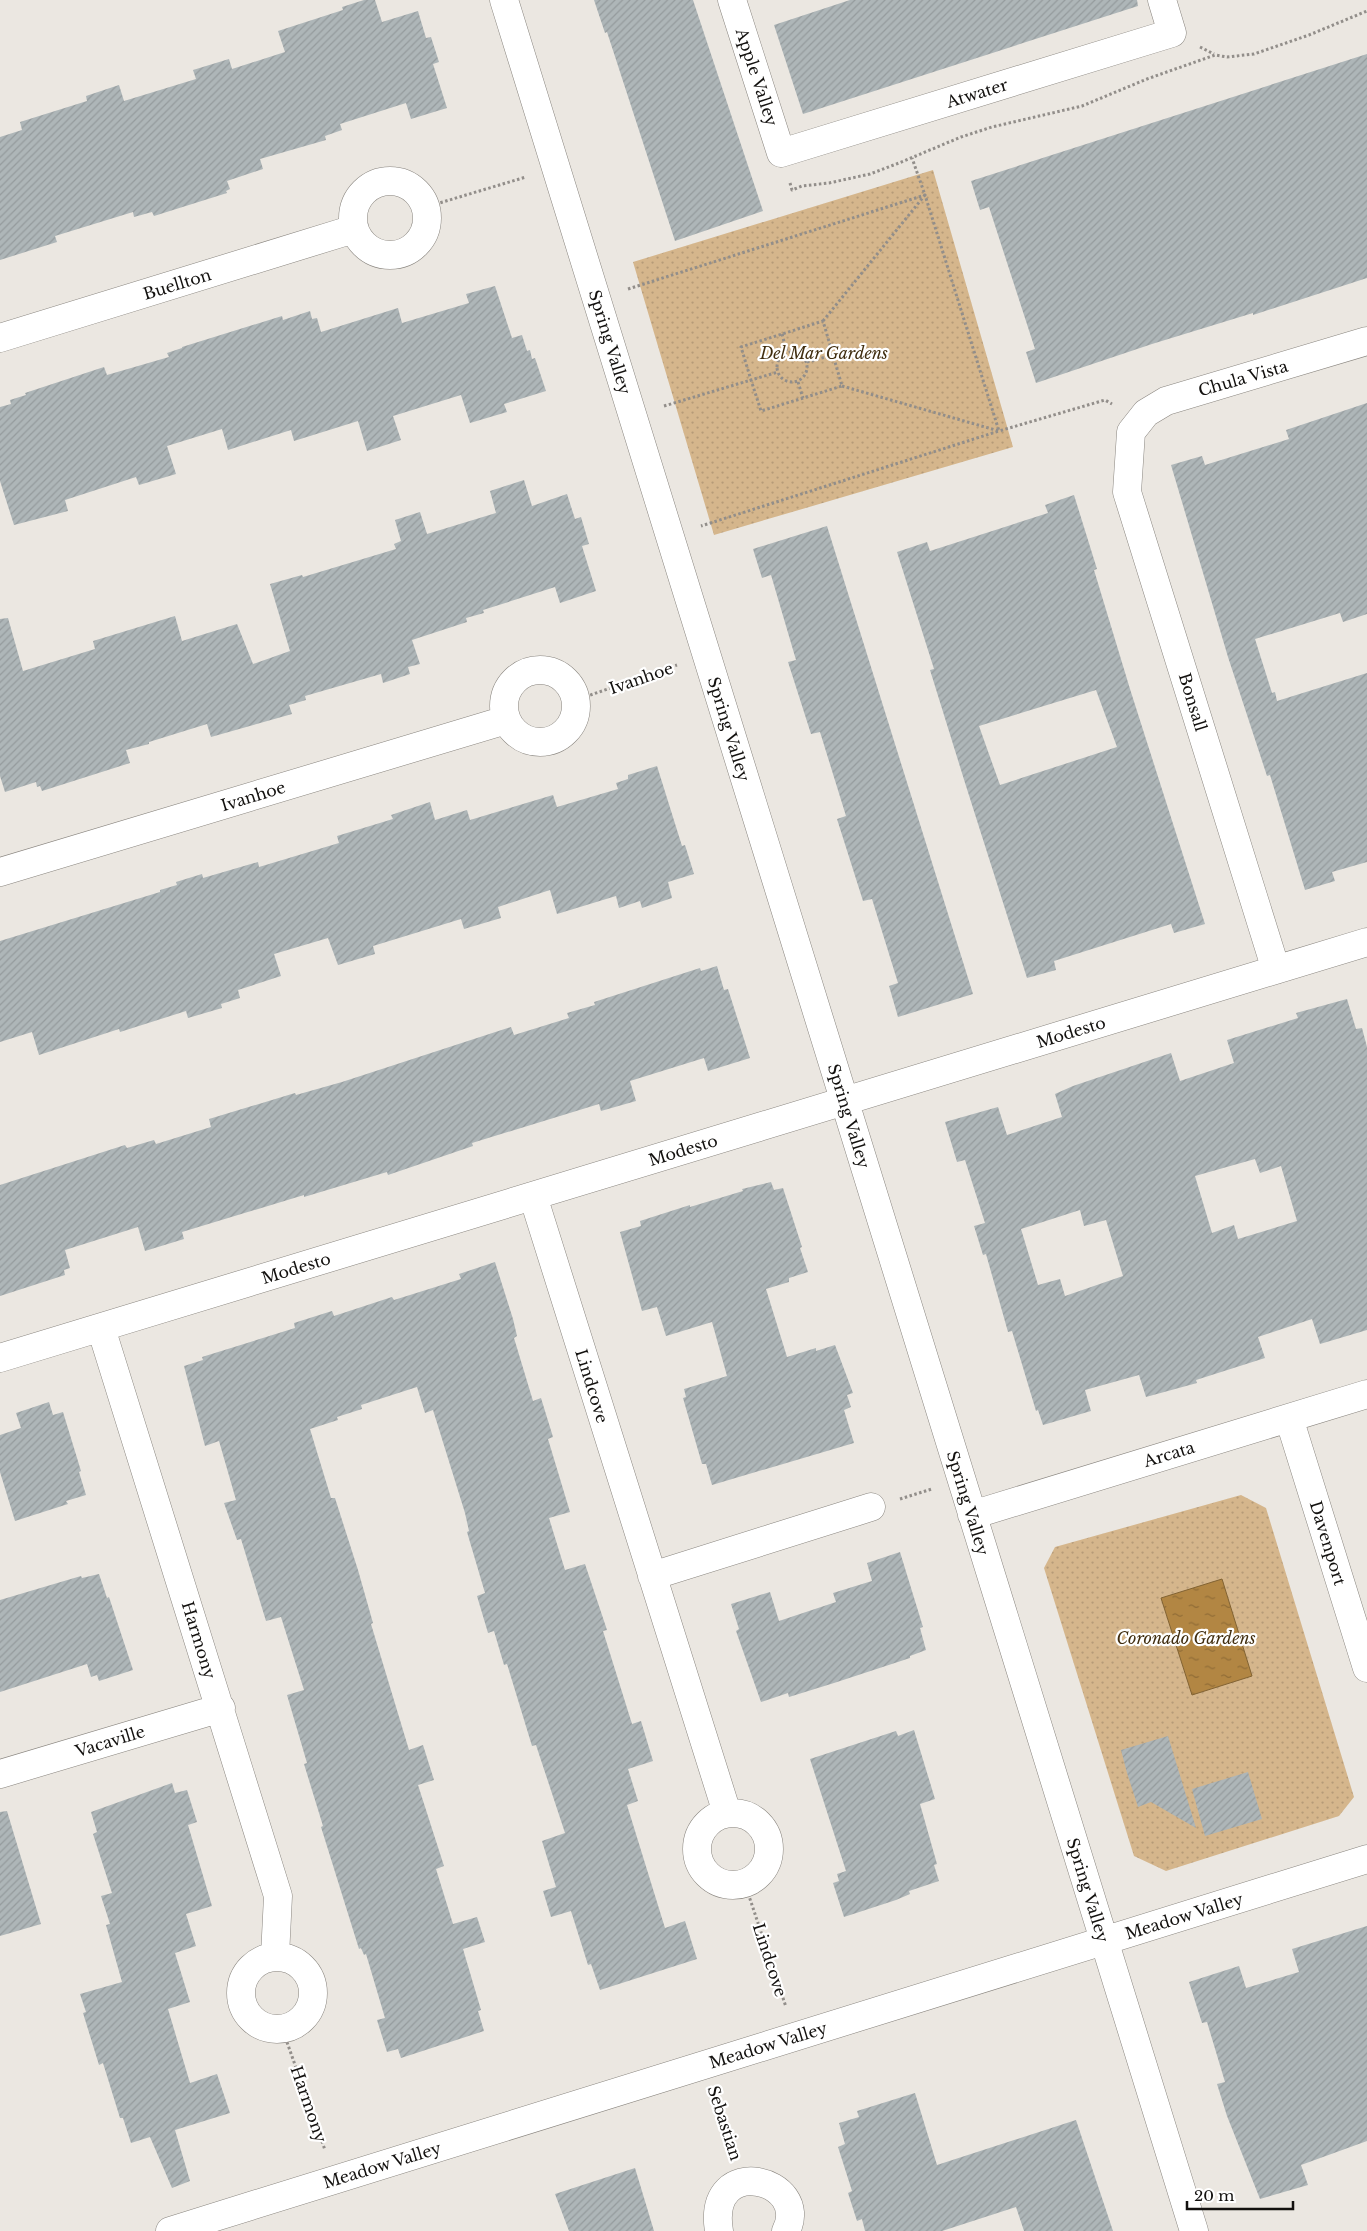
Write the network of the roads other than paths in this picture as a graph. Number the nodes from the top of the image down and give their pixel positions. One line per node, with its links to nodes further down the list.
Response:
1 (504, 0): 13 (street, Spring Valley)
2 (732, 0): 4 (street, Apple Valley)
3 (1162, 0): 4 (street, Atwater)
4 (781, 153)
5 (354, 229): 5 (street); 6 (street, Buellton)
6 (0, 338)
7 (1367, 341): 8 (street, Chula Vista)
8 (1135, 427): 12 (street, Bonsall)
9 (506, 720): 9 (street); 10 (street, Ivanhoe)
10 (0, 872)
11 (1367, 942): 12 (street, Modesto)
12 (1276, 970): 13 (street, Modesto)
13 (844, 1101): 14 (street, Modesto); 20 (street, Spring Valley)
14 (533, 1196): 15 (street, Modesto); 21 (street, Lindcove)
15 (101, 1328): 16 (street, Modesto); 23 (street, Harmony)
16 (0, 1358)
17 (1367, 1394): 18 (street, Arcata)
18 (1289, 1418): 20 (street, Arcata); 22 (street, Davenport)
19 (871, 1507): 21 (street)
20 (972, 1515): 27 (street, Spring Valley)
21 (652, 1576): 25 (street, Lindcove)
22 (1367, 1668)
23 (221, 1708): 24 (street, Vacaville); 28 (street, Harmony)
24 (0, 1774)
25 (727, 1813): 25 (street)
26 (1367, 1859): 27 (street, Meadow Valley)
27 (1104, 1941): 29 (street, Meadow Valley); 32 (street, Spring Valley)
28 (275, 1956): 28 (street)
29 (170, 2231)
30 (719, 2231): 31 (street, Sebastian)
31 (786, 2231)
32 (1194, 2231)

